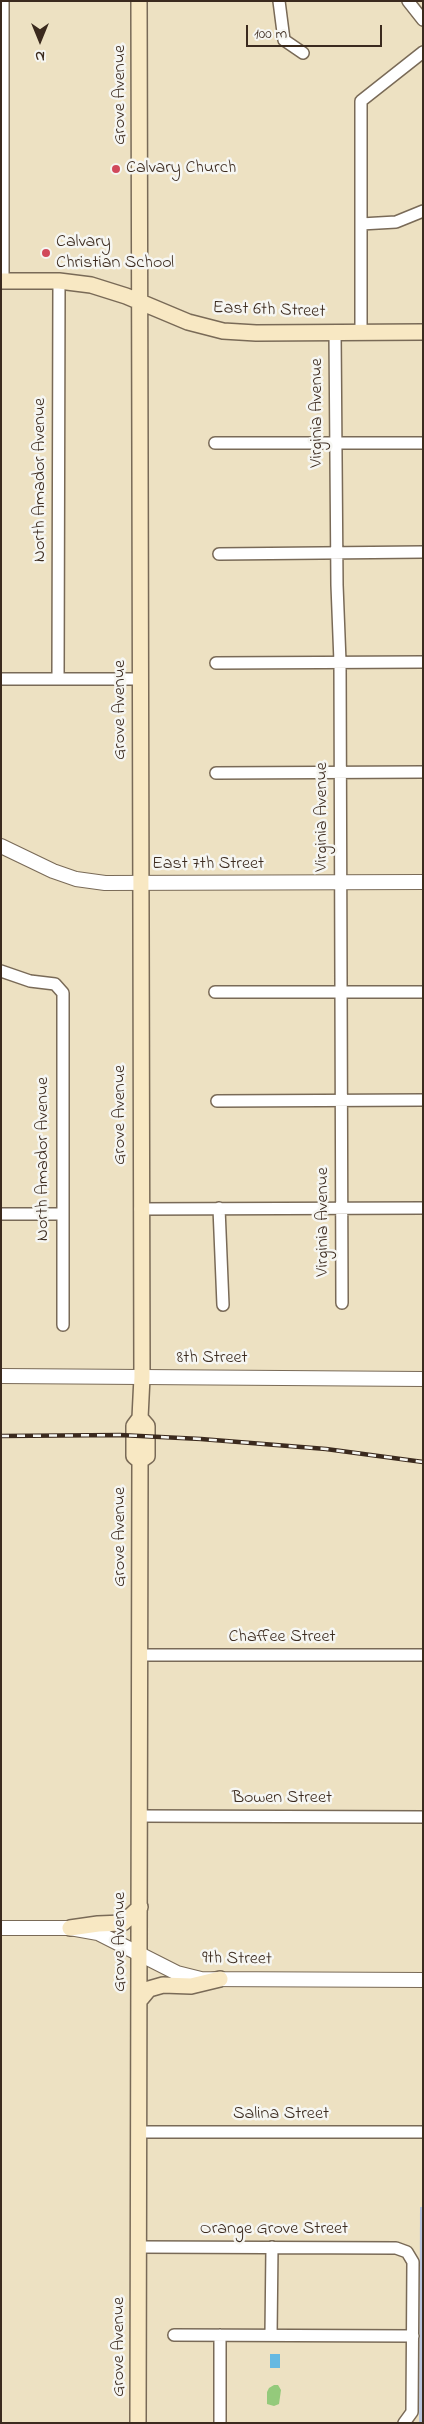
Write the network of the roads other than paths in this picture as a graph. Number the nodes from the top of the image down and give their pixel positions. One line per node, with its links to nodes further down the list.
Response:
1 (3, 1): 8 (street)
2 (139, 1): 13 (main road, Grove Avenue)
3 (279, 1): 7 (street)
4 (408, 1): 5 (street)
5 (423, 20)
6 (423, 52): 10 (street)
7 (303, 53)
8 (2, 64): 11 (street)
9 (423, 211): 10 (street)
10 (361, 224): 15 (street)
11 (2, 281): 12 (main road, East 6th Street)
12 (58, 281): 13 (main road, East 6th Street); 27 (street, North Amador Avenue)
13 (140, 302): 14 (main road, East 6th Street); 28 (main road, Grove Avenue)
14 (335, 332): 15 (main road, East 6th Street); 18 (street, Virginia Avenue)
15 (361, 332): 16 (main road, East 6th Street)
16 (423, 332)
17 (215, 442): 18 (street)
18 (336, 443): 19 (street); 20 (street, Virginia Avenue)
19 (423, 443)
20 (336, 552): 21 (street); 22 (street); 23 (street, Virginia Avenue)
21 (423, 552)
22 (219, 554)
23 (340, 662): 24 (street); 25 (street); 31 (street, Virginia Avenue)
24 (423, 662)
25 (216, 663)
26 (1, 679): 27 (street)
27 (58, 679): 28 (street)
28 (140, 679): 35 (main road, Grove Avenue)
29 (423, 772): 31 (street)
30 (216, 773): 31 (street)
31 (340, 773): 33 (street, Virginia Avenue)
32 (1, 846): 35 (street, East 7th Street)
33 (341, 882): 34 (street, East 7th Street); 35 (street, East 7th Street); 38 (street, Virginia Avenue)
34 (423, 882)
35 (140, 884): 46 (main road, Grove Avenue)
36 (1, 971): 48 (street, North Amador Avenue)
37 (215, 992): 38 (street)
38 (341, 992): 39 (street); 40 (street, Virginia Avenue)
39 (423, 992)
40 (341, 1100): 41 (street); 42 (street); 44 (street, Virginia Avenue)
41 (423, 1100)
42 (216, 1101)
43 (219, 1208): 44 (street); 46 (street); 50 (street)
44 (340, 1208): 45 (street); 49 (street, Virginia Avenue)
45 (423, 1208)
46 (140, 1209): 53 (main road, Grove Avenue)
47 (1, 1214): 48 (street)
48 (61, 1214): 51 (street, North Amador Avenue)
49 (342, 1303)
50 (223, 1305)
51 (62, 1325)
52 (1, 1376): 53 (street, 8th Street)
53 (142, 1377): 54 (street, 8th Street); 55 (main road, Grove Avenue)
54 (423, 1379)
55 (140, 1655): 56 (street, Chaffee Street); 57 (main road, Grove Avenue)
56 (423, 1655)
57 (141, 1816): 58 (street, Bowen Street); 59 (main road, Grove Avenue)
58 (423, 1817)
59 (140, 1907): 61 (main road); 62 (main road, Grove Avenue)
60 (1, 1928): 61 (street, 9th Street)
61 (70, 1928): 62 (street, 9th Street)
62 (139, 1953): 63 (street, 9th Street); 65 (main road, Grove Avenue)
63 (220, 1979): 64 (street, 9th Street); 65 (main road)
64 (423, 1980)
65 (139, 2001): 66 (main road, Grove Avenue)
66 (139, 2132): 67 (street, Salina Street); 68 (main road, Grove Avenue)
67 (423, 2132)
68 (139, 2247): 69 (street, Orange Grove Street); 75 (main road, Grove Avenue)
69 (272, 2248): 72 (street); 73 (street, Orange Grove Street)
70 (174, 2335): 71 (street)
71 (220, 2335): 72 (street); 76 (street)
72 (272, 2335): 73 (street)
73 (413, 2336): 74 (street)
74 (406, 2422)
75 (138, 2423)
76 (220, 2423)

